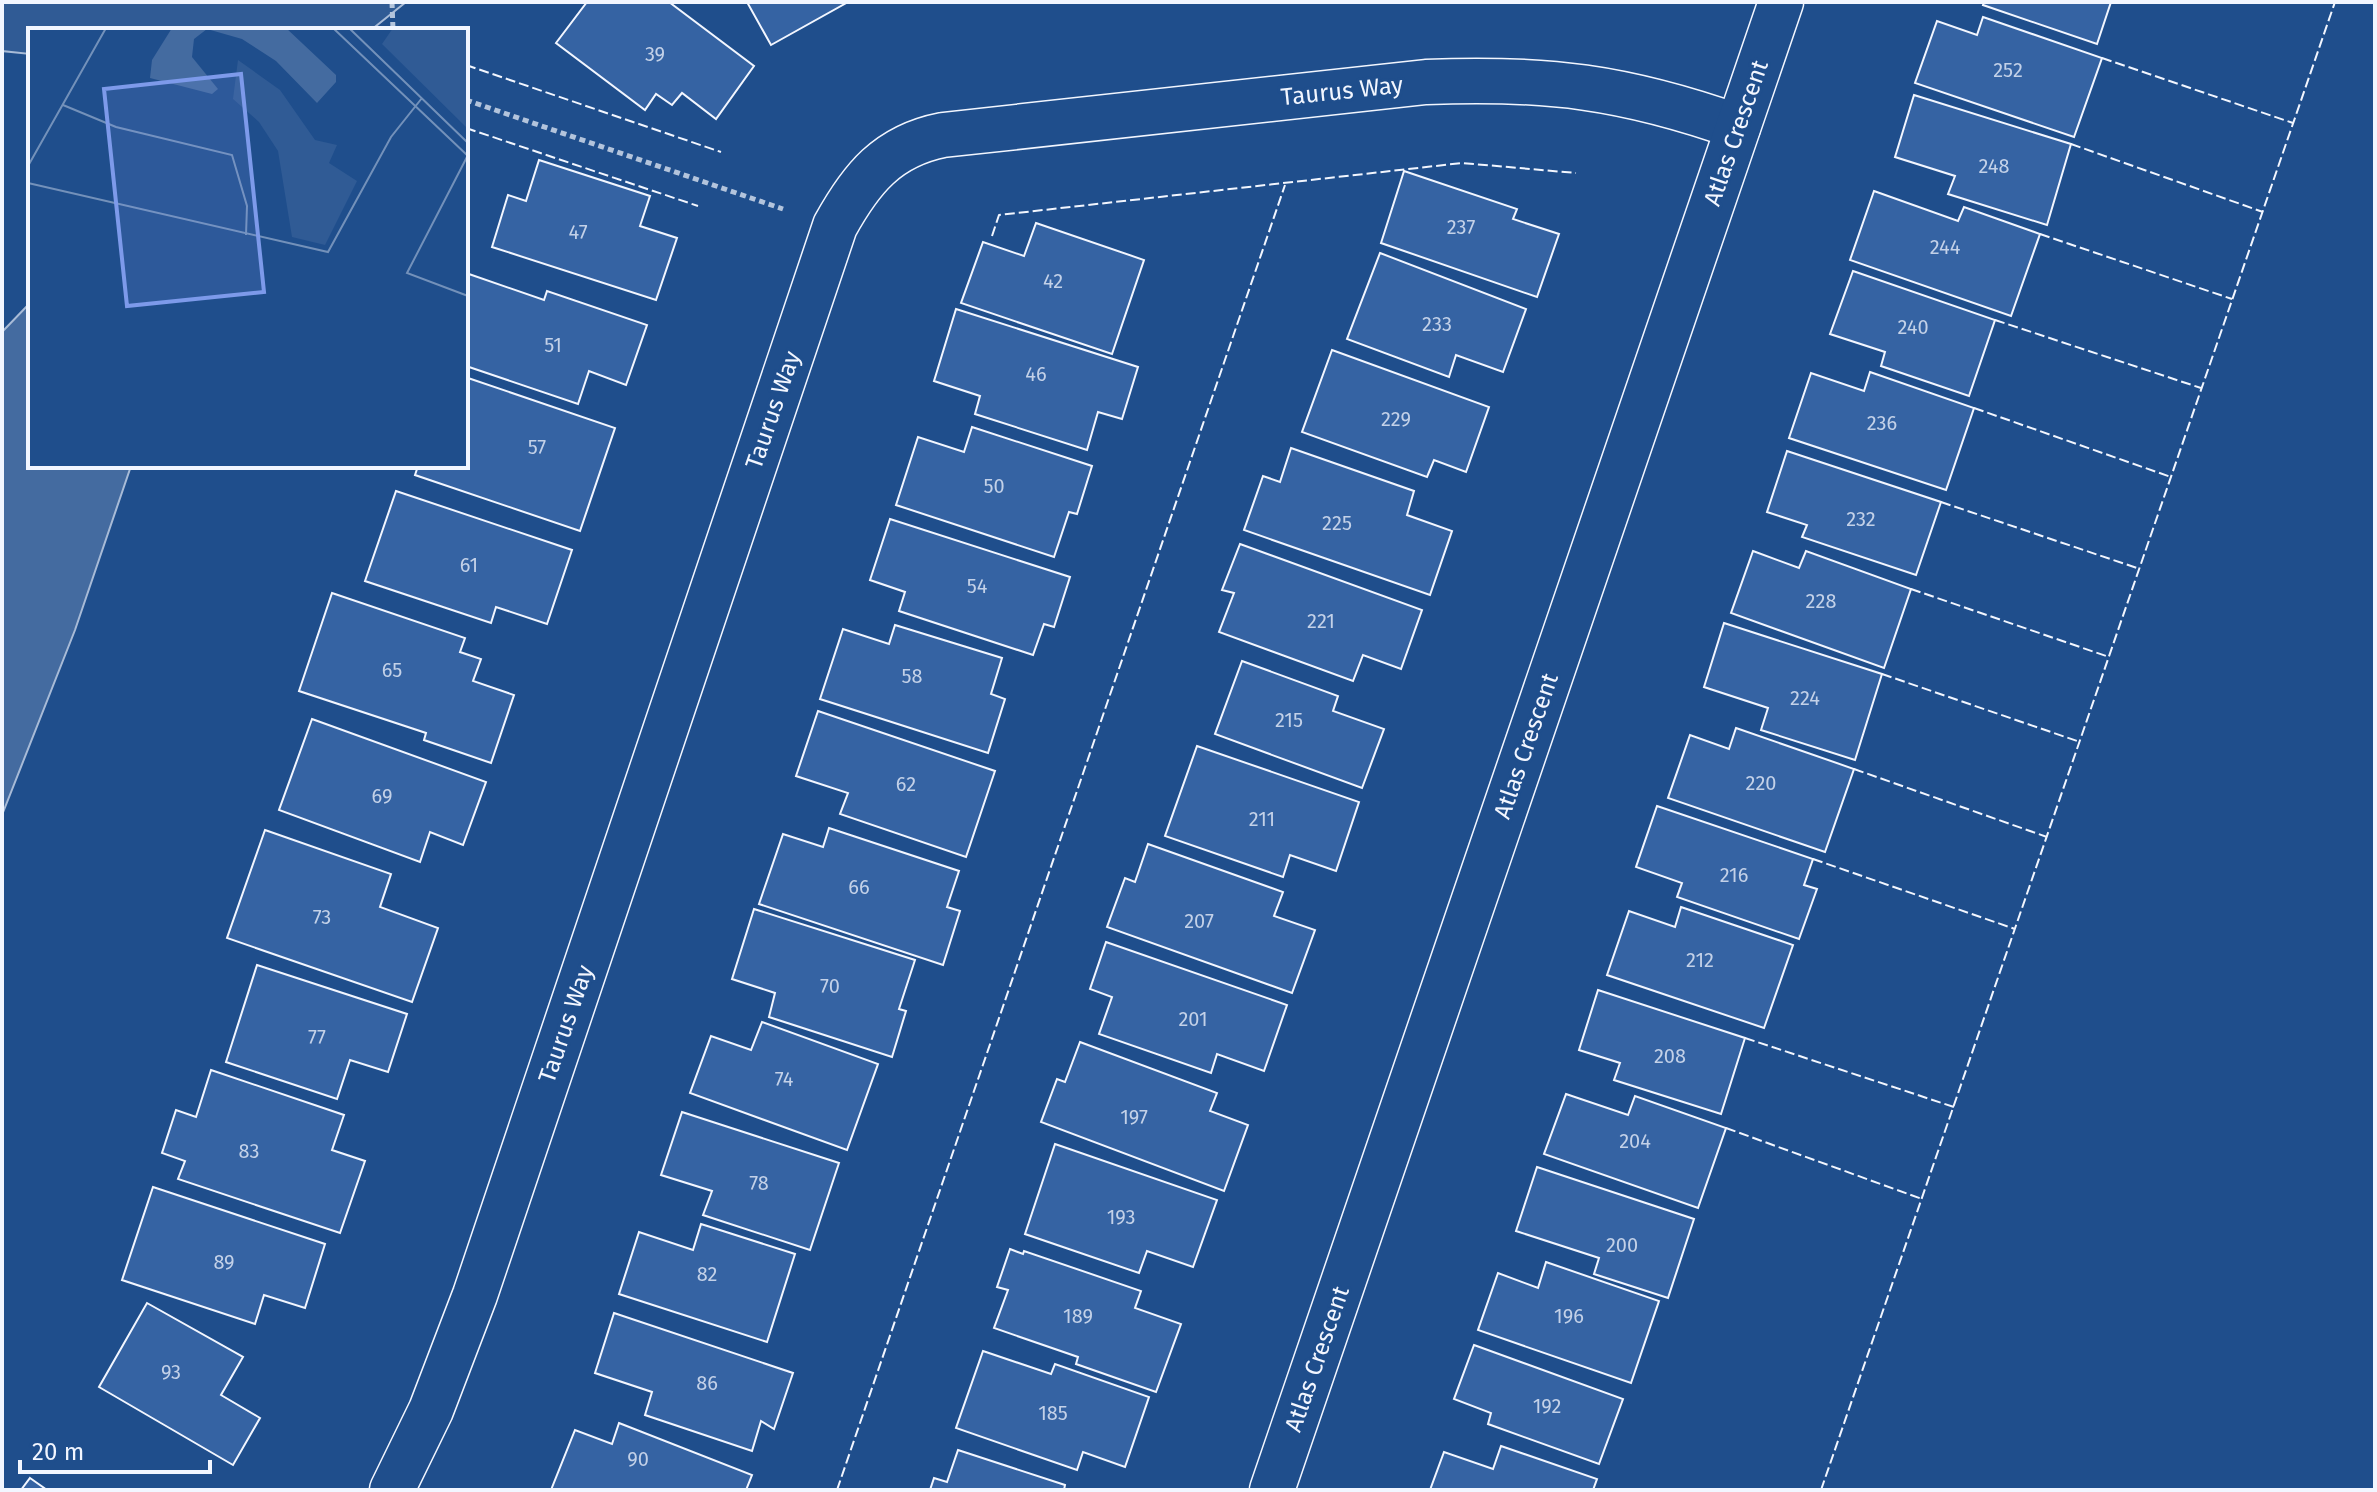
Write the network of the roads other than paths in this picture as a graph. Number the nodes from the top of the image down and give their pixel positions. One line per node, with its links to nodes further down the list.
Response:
1 (1781, 2): 2 (street, Atlas Crescent)
2 (1738, 127): 3 (street, Taurus Way); 4 (street, Atlas Crescent)
3 (392, 1490)
4 (1272, 1490)

